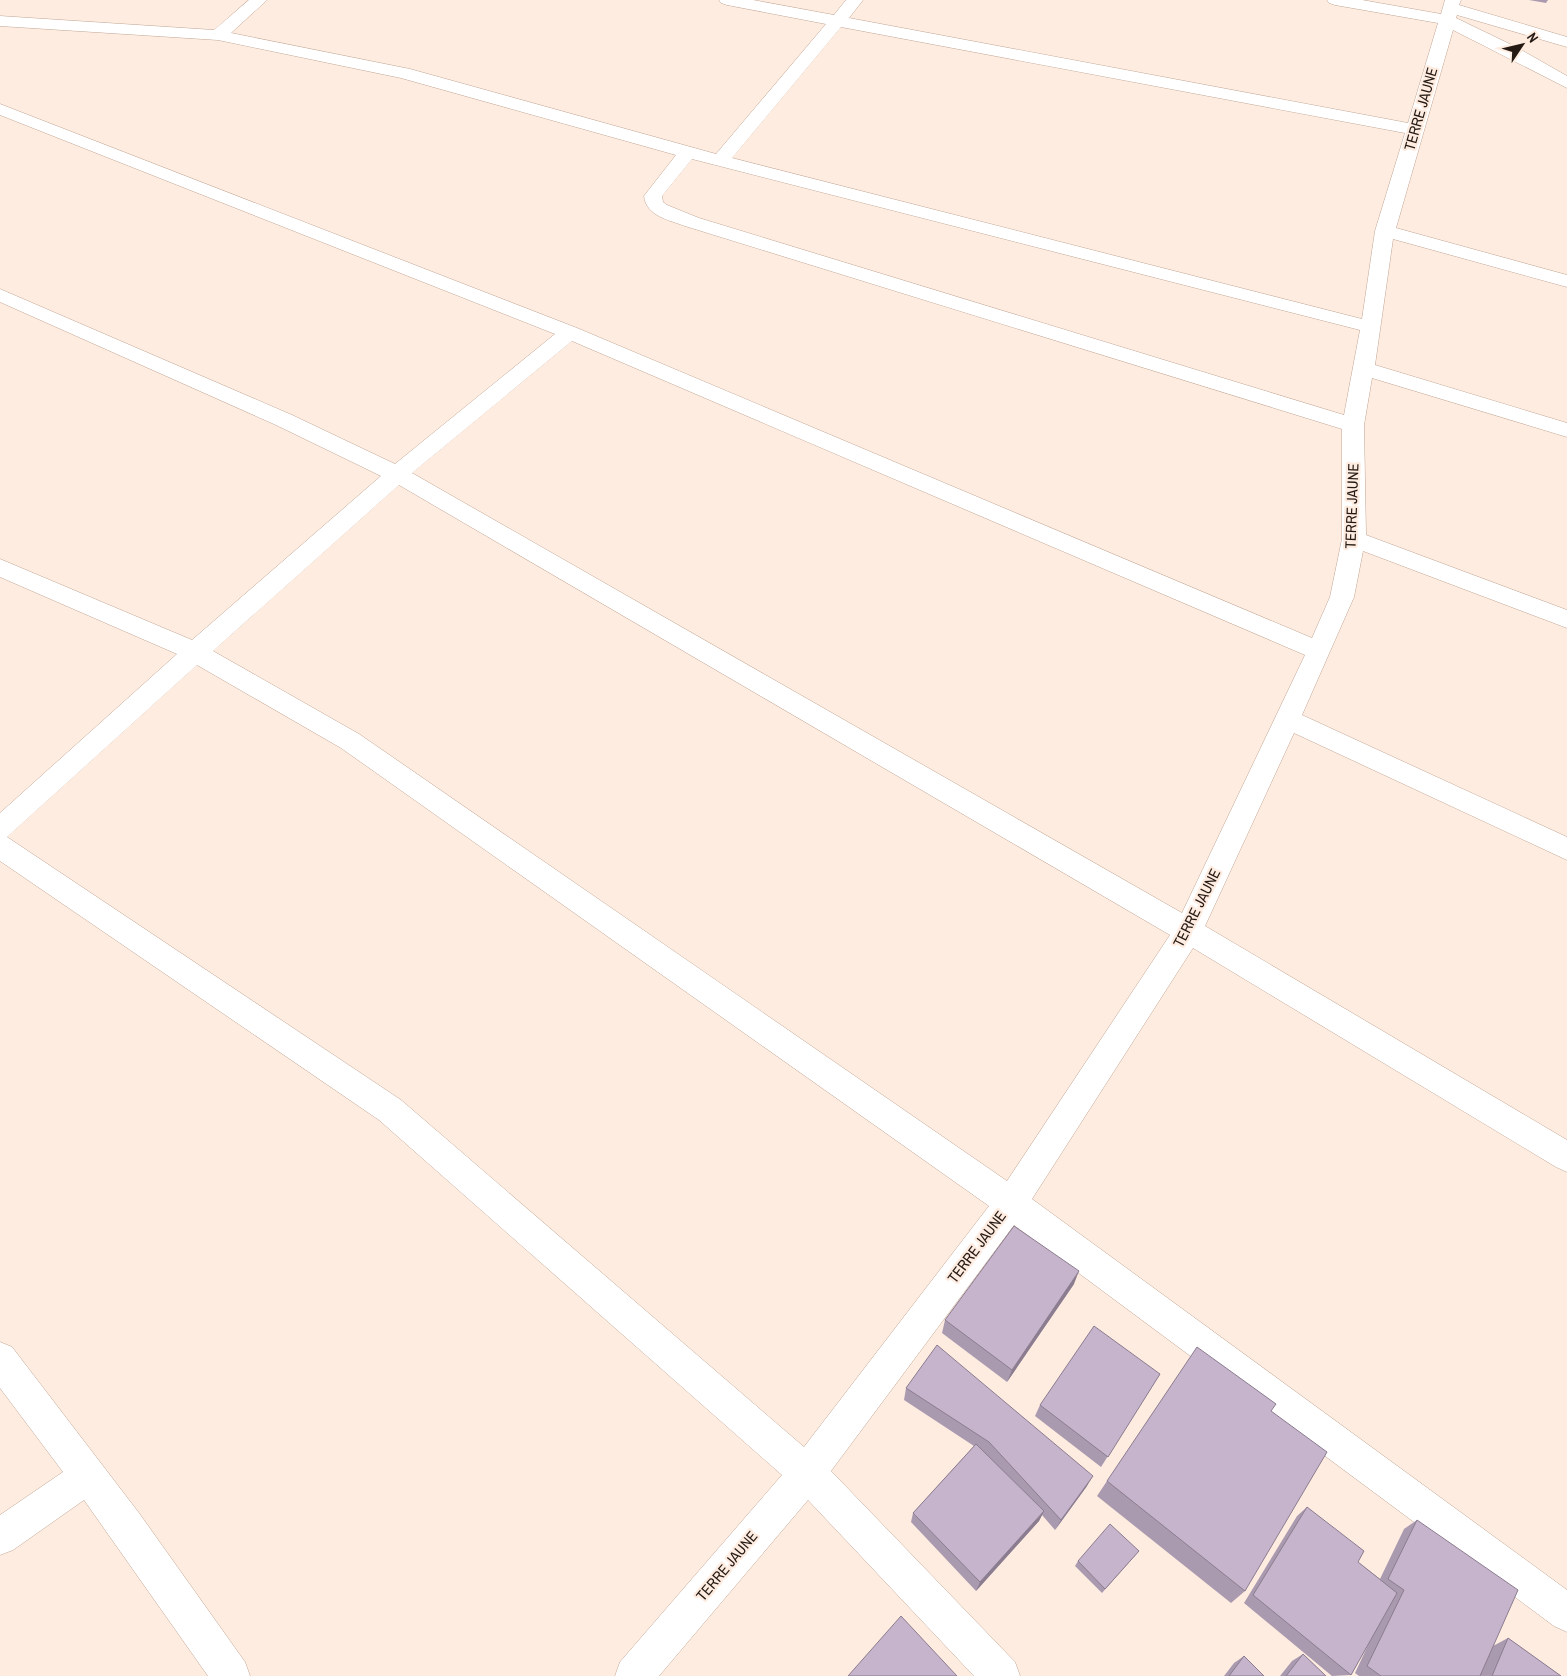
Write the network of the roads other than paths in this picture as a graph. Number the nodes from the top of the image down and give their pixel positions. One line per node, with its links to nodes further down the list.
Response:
1 (258, 0): 8 (street)
2 (727, 0): 7 (street)
3 (855, 0): 7 (street)
4 (1334, 0): 5 (street)
5 (1449, 9): 9 (street); 10 (street); 12 (street, TERRE JAUNE)
6 (0, 21): 8 (street)
7 (837, 22): 12 (street); 14 (street)
8 (218, 35): 13 (street)
9 (1567, 42)
10 (1567, 83)
11 (0, 109): 19 (street)
12 (1415, 130): 15 (street, TERRE JAUNE)
13 (688, 152): 14 (street); 21 (street)
14 (720, 161): 18 (street)
15 (1385, 231): 16 (street); 18 (street, TERRE JAUNE)
16 (1567, 281)
17 (0, 295): 23 (street)
18 (1371, 327): 20 (street, TERRE JAUNE)
19 (570, 332): 23 (street); 27 (street)
20 (1363, 368): 21 (street, TERRE JAUNE); 22 (street)
21 (1353, 425): 24 (street, TERRE JAUNE)
22 (1567, 430)
23 (397, 474): 28 (street); 33 (street)
24 (1354, 539): 26 (street); 27 (street, TERRE JAUNE)
25 (0, 567): 28 (street)
26 (1567, 619)
27 (1319, 651): 29 (street, TERRE JAUNE)
28 (194, 652): 30 (street); 35 (street)
29 (1287, 719): 32 (street); 33 (street, TERRE JAUNE)
30 (0, 829)
31 (0, 846): 37 (street)
32 (1567, 849)
33 (1188, 932): 34 (street); 35 (street, TERRE JAUNE)
34 (1567, 1157)
35 (1010, 1204): 37 (street, TERRE JAUNE); 40 (street)
36 (0, 1359): 38 (street)
37 (806, 1473): 42 (street, TERRE JAUNE); 43 (street)
38 (88, 1476): 39 (street); 41 (street)
39 (0, 1538)
40 (1567, 1613)
41 (231, 1676)
42 (634, 1676)
43 (1001, 1676)

